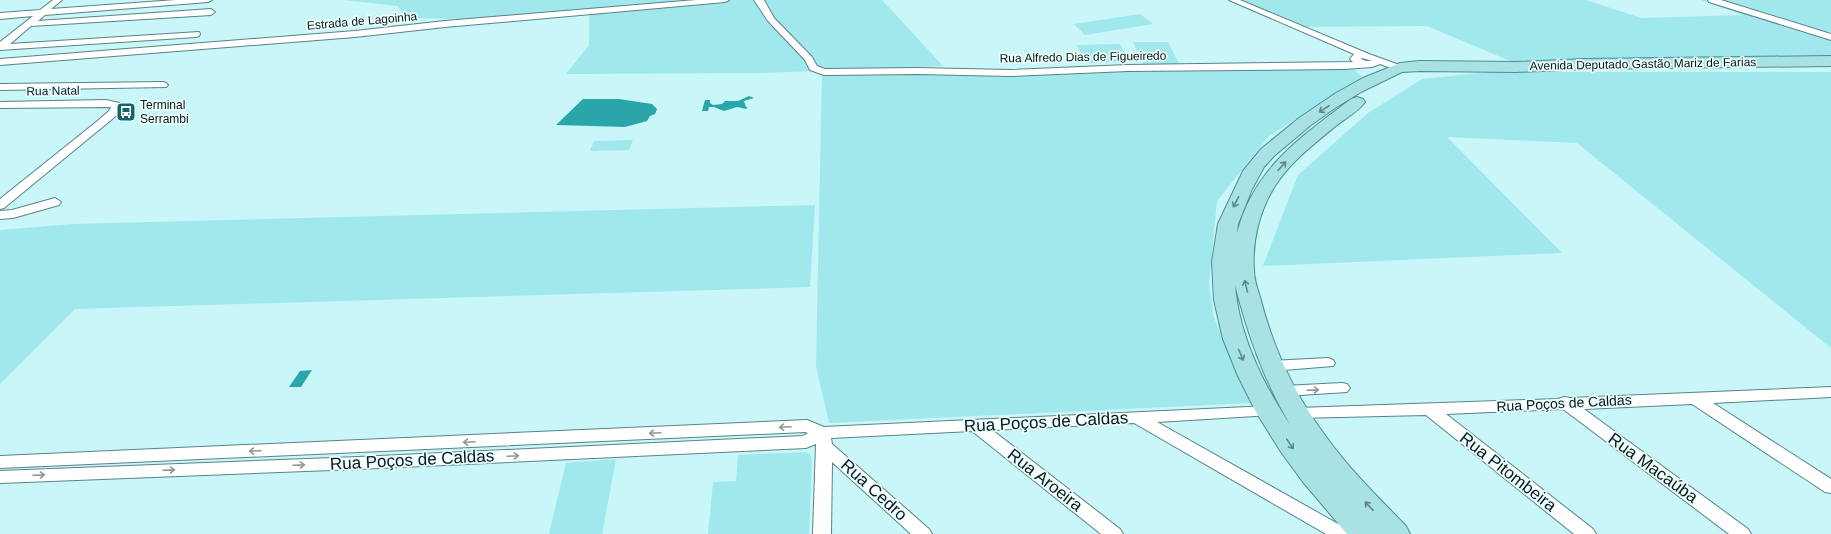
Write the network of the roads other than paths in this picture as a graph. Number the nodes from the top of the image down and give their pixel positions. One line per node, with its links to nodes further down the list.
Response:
1 (58, 0): 8 (street)
2 (208, 0): 8 (street)
3 (725, 0): 16 (street, Estrada de Lagoinha)
4 (1233, 0): 14 (street)
5 (1712, 0): 12 (street)
6 (760, 2): 14 (street, Rua Alfredo Dias de Figueiredo)
7 (211, 12): 10 (street)
8 (43, 13): 9 (street); 10 (street)
9 (0, 16)
10 (28, 24): 13 (street)
11 (196, 34): 13 (street)
12 (1831, 37)
13 (0, 47)
14 (1369, 60): 17 (street)
15 (1831, 61): 17 (main road, Avenida Deputado Gastão Mariz de Farias)
16 (0, 62)
17 (1400, 71): 26 (main road, one-way to 26); 27 (main road, one-way to 17)
18 (163, 85): 19 (street)
19 (0, 87)
20 (0, 105): 21 (street, Rua Natal)
21 (57, 159): 22 (street); 23 (street)
22 (74, 159)
23 (0, 205)
24 (57, 206): 25 (street)
25 (0, 215)
26 (1230, 322): 27 (main road); 33 (main road, one-way to 33)
27 (1255, 323): 29 (main road)
28 (1328, 362): 29 (street)
29 (1271, 366): 33 (main road)
30 (1342, 388): 33 (street, Rua Poços de Caldas, one-way to 30)
31 (1824, 392): 32 (street, Rua Poços de Caldas); 34 (street)
32 (1693, 397): 35 (street, Rua Poços de Caldas); 43 (street)
33 (1277, 401): 37 (main road); 38 (street, Rua Poços de Caldas); 48 (main road, one-way to 48)
34 (1831, 401)
35 (1564, 402): 36 (street, Rua Poços de Caldas); 51 (street, Rua Macaúba)
36 (1430, 410): 37 (street, Rua Poços de Caldas); 50 (street, Rua Pitombeira)
37 (1297, 413): 49 (main road, one-way to 37)
38 (1137, 418): 39 (street, Rua Poços de Caldas); 47 (street)
39 (976, 426): 40 (street, Rua Poços de Caldas); 46 (street, Rua Aroeira)
40 (823, 440): 41 (street, Rua Poços de Caldas, one-way to 41); 42 (street, Rua Poços de Caldas, one-way to 40); 44 (street); 45 (street, Rua Cedro)
41 (0, 462)
42 (0, 477)
43 (1831, 487)
44 (822, 534)
45 (923, 534)
46 (1114, 534)
47 (1341, 534)
48 (1365, 534)
49 (1396, 534)
50 (1586, 534)
51 (1742, 534)

